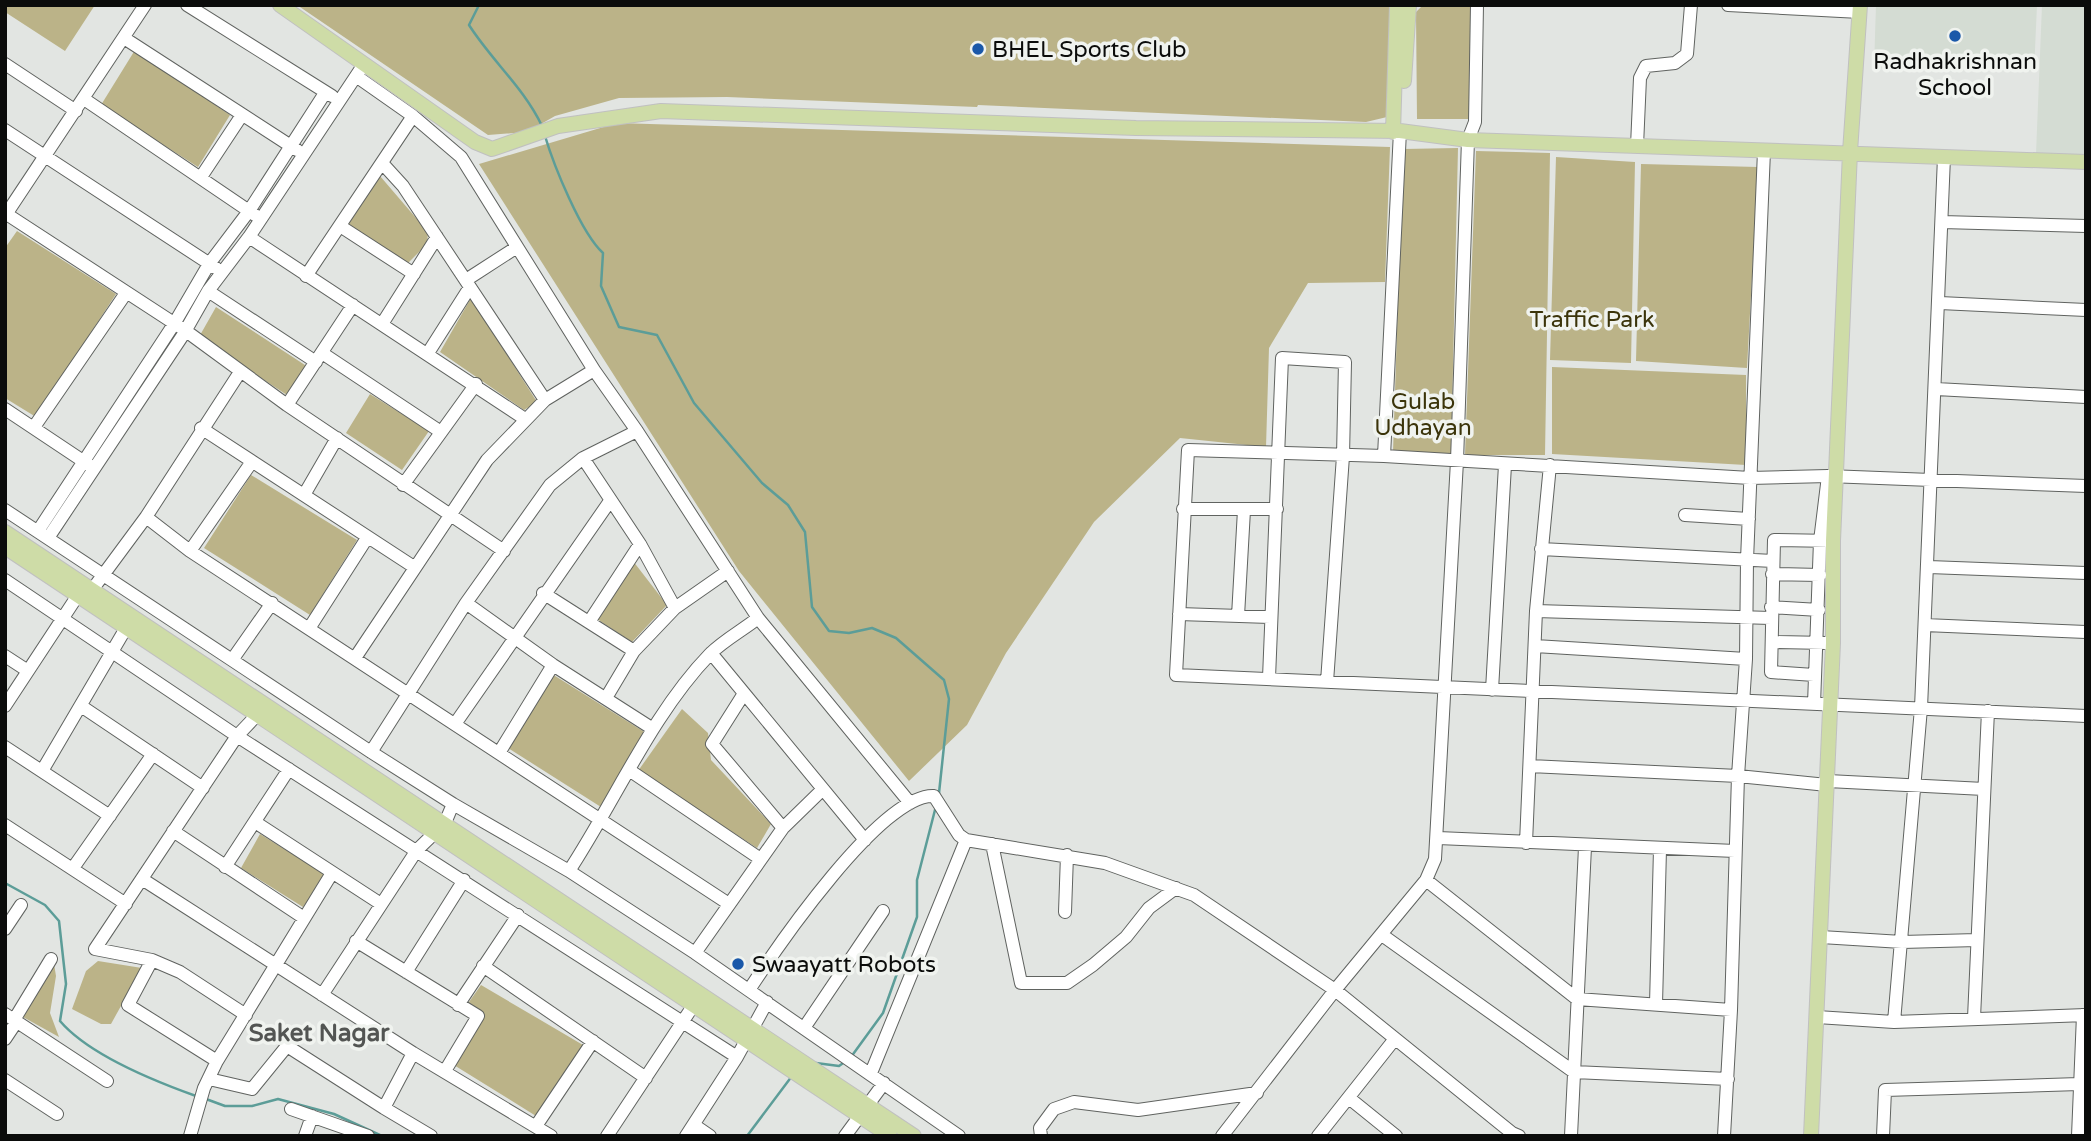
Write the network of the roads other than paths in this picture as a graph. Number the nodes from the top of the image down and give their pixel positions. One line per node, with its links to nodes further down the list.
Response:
1 (145, 5): 10 (street)
2 (187, 5): 13 (street)
3 (280, 5): 12 (main road)
4 (1397, 5): 20 (main road)
5 (1409, 5): 20 (main road)
6 (1477, 5): 21 (street)
7 (1691, 5): 22 (street)
8 (1728, 5): 9 (street)
9 (1860, 8): 25 (main road)
10 (124, 38): 14 (street); 17 (street)
11 (5, 65): 16 (street)
12 (360, 70): 15 (street); 18 (street); 20 (main road)
13 (325, 93): 15 (street); 23 (street)
14 (84, 99): 16 (street); 31 (street)
15 (338, 99): 26 (street)
16 (76, 111): 27 (street)
17 (242, 115): 23 (street); 31 (street)
18 (413, 117): 30 (street); 40 (street)
19 (5, 130): 27 (street)
20 (1396, 132): 21 (main road); 71 (street)
21 (1468, 140): 22 (main road); 73 (street)
22 (1637, 146): 24 (main road)
23 (290, 147): 26 (street); 32 (street)
24 (1763, 151): 25 (main road); 79 (street)
25 (1850, 152): 28 (main road); 78 (main road)
26 (304, 154): 34 (street)
27 (46, 157): 33 (street); 41 (street)
28 (1944, 157): 29 (main road); 35 (street)
29 (2086, 162)
30 (382, 163): 36 (street); 39 (street)
31 (201, 177): 32 (street)
32 (249, 211): 34 (street); 41 (street)
33 (6, 214): 47 (street)
34 (261, 219): 38 (street)
35 (1942, 222): 37 (street); 48 (street)
36 (340, 226): 43 (street); 44 (street)
37 (2086, 226)
38 (249, 237): 42 (street); 44 (street)
39 (437, 237): 43 (street); 45 (street)
40 (517, 247): 45 (street); 55 (street)
41 (209, 264): 42 (street); 52 (street)
42 (222, 273): 46 (street)
43 (414, 274): 51 (street)
44 (306, 276): 49 (street)
45 (468, 284): 53 (street); 60 (street)
46 (208, 291): 52 (street); 54 (street)
47 (126, 293): 52 (street); 64 (street)
48 (1940, 303): 50 (street); 58 (street)
49 (353, 305): 51 (street); 54 (street)
50 (2086, 310)
51 (382, 324): 53 (street)
52 (180, 327): 56 (street); 75 (street)
53 (428, 353): 57 (street)
54 (319, 357): 61 (street); 67 (street)
55 (594, 370): 60 (street); 66 (street)
56 (240, 372): 61 (street); 65 (street)
57 (476, 384): 63 (street); 67 (street)
58 (1936, 389): 59 (street); 80 (street)
59 (2086, 397)
60 (545, 400): 63 (street)
61 (287, 405): 68 (street)
62 (5, 409): 64 (street)
63 (525, 419): 89 (street)
64 (34, 427): 75 (street)
65 (201, 428): 74 (street); 91 (street)
66 (637, 431): 72 (street); 106 (street)
67 (441, 432): 81 (street)
68 (337, 438): 81 (street); 83 (street)
69 (1279, 455): 70 (street); 70 (street); 85 (street); 86 (street)
70 (1343, 456): 71 (street); 146 (street)
71 (1384, 456): 73 (street)
72 (583, 458): 84 (street); 101 (street)
73 (1457, 461): 76 (street); 148 (street)
74 (251, 463): 83 (street); 100 (street)
75 (89, 465): 94 (street)
76 (1505, 465): 77 (street); 149 (street)
77 (1550, 465): 79 (street); 99 (street)
78 (1832, 477): 79 (street); 80 (street); 96 (main road)
79 (1750, 478): 92 (street)
80 (1931, 482): 82 (street); 105 (street)
81 (403, 485): 89 (street)
82 (2086, 486)
83 (304, 495): 95 (street)
84 (610, 501): 97 (street); 112 (street)
85 (1183, 509): 88 (street); 119 (street)
86 (1277, 509): 88 (street); 121 (street)
87 (5, 510): 94 (street)
88 (1244, 510): 120 (street)
89 (450, 513): 101 (street); 103 (street)
90 (1685, 515): 92 (street)
91 (146, 517): 100 (street); 107 (street)
92 (1749, 519): 102 (street)
93 (5, 533): 111 (main road)
94 (43, 535): 107 (street)
95 (367, 538): 103 (street); 127 (street)
96 (1826, 541): 104 (street); 109 (street); 133 (main road)
97 (640, 544): 115 (street); 125 (street)
98 (5, 547): 111 (main road)
99 (1541, 549): 102 (street); 117 (street)
100 (190, 551): 113 (street)
101 (504, 551): 114 (street)
102 (1747, 560): 104 (street); 122 (street)
103 (414, 567): 139 (street)
104 (1773, 567): 109 (street); 118 (street)
105 (1928, 568): 108 (street); 126 (street)
106 (728, 571): 115 (street); 124 (street)
107 (104, 573): 111 (street); 141 (street)
108 (2086, 573)
109 (1820, 575): 116 (street)
110 (5, 579): 123 (street)
111 (85, 590): 123 (street); 128 (main road); 160 (main road)
112 (543, 593): 125 (street); 130 (street)
113 (272, 603): 127 (street); 141 (street)
114 (466, 603): 130 (street); 151 (street)
115 (674, 608): 136 (street)
116 (1819, 610): 118 (street); 132 (street)
117 (1536, 611): 122 (street); 134 (street)
118 (1771, 612): 122 (street); 131 (street)
119 (1179, 614): 120 (street); 145 (street)
120 (1238, 616): 121 (street)
121 (1270, 617): 145 (street)
122 (1746, 617): 140 (street)
123 (63, 618): 135 (street); 143 (street)
124 (758, 618): 137 (street); 180 (street)
125 (589, 622): 136 (street)
126 (1925, 625): 129 (street); 159 (street)
127 (310, 627): 139 (street)
128 (127, 628): 135 (street); 160 (main road)
129 (2086, 632)
130 (514, 638): 142 (street); 163 (street)
131 (1772, 642): 132 (street); 144 (street)
132 (1818, 643): 133 (street); 144 (street)
133 (1833, 643): 156 (main road)
134 (1535, 646): 140 (street); 150 (street)
135 (112, 651): 158 (street); 165 (street)
136 (634, 652): 153 (street)
137 (711, 653): 152 (street); 164 (street)
138 (5, 656): 143 (street)
139 (355, 657): 151 (street)
140 (1746, 659): 154 (street)
141 (232, 660): 147 (street)
142 (553, 665): 153 (street); 168 (street)
143 (28, 671): 157 (street)
144 (1814, 675): 155 (street)
145 (1269, 678): 146 (street)
146 (1327, 682): 148 (street)
147 (265, 683): 160 (street); 167 (street)
148 (1445, 687): 149 (street); 190 (street)
149 (1492, 690): 150 (street)
150 (1533, 692): 154 (street); 170 (street)
151 (410, 693): 163 (street); 167 (street)
152 (743, 695): 179 (street); 187 (street)
153 (606, 698): 164 (street)
154 (1744, 703): 155 (street); 174 (street)
155 (1814, 704): 156 (street)
156 (1830, 705): 159 (street); 175 (main road)
157 (5, 706)
158 (81, 706): 169 (street); 172 (street)
159 (1921, 708): 161 (street); 176 (street)
160 (259, 709): 165 (street); 186 (main road)
161 (1988, 711): 162 (street); 178 (street)
162 (2086, 716)
163 (455, 724): 168 (street)
164 (653, 729): 173 (street)
165 (237, 736): 171 (street); 177 (street)
166 (5, 747): 172 (street)
167 (372, 752): 181 (street)
168 (499, 753): 183 (street)
169 (153, 754): 177 (street); 182 (street)
170 (1530, 766): 174 (street); 192 (street)
171 (289, 769): 184 (street); 195 (street)
172 (42, 771): 182 (street)
173 (629, 771): 183 (street); 199 (street)
174 (1738, 776): 175 (street); 197 (street)
175 (1827, 783): 176 (street); 218 (main road)
176 (1915, 786): 178 (street); 221 (street)
177 (203, 788): 188 (street)
178 (1984, 789): 219 (street)
179 (822, 790): 187 (street); 191 (street)
180 (911, 803): 189 (street); 191 (street)
181 (453, 804): 186 (street); 202 (street)
182 (110, 816): 201 (street)
183 (603, 820): 202 (street); 210 (street)
184 (255, 822): 200 (street); 203 (street)
185 (5, 825): 201 (street)
186 (439, 828): 195 (street); 235 (main road); 245 (main road)
187 (783, 828): 199 (street)
188 (173, 831): 200 (street); 204 (street)
189 (962, 837): 193 (street); 254 (street)
190 (1438, 838): 192 (street); 206 (street)
191 (864, 840): 228 (street)
192 (1527, 843): 194 (street)
193 (992, 844): 198 (street); 207 (street)
194 (1585, 846): 196 (street); 231 (street)
195 (417, 849): 205 (street); 209 (street)
196 (1660, 849): 197 (street); 233 (street)
197 (1735, 851): 236 (street)
198 (1067, 855): 207 (street); 213 (street)
199 (760, 858): 210 (street)
200 (225, 867): 215 (street)
201 (73, 868): 208 (street)
202 (569, 871): 222 (street)
203 (332, 873): 209 (street); 215 (street)
204 (142, 879): 208 (street); 225 (street)
205 (464, 880): 214 (street); 227 (street)
206 (1426, 880): 217 (street); 231 (street)
207 (1176, 888): 229 (street)
208 (126, 904): 224 (street)
209 (381, 904): 220 (street)
210 (729, 904): 222 (street)
211 (21, 905): 216 (street)
212 (883, 911): 244 (street)
213 (1065, 912)
214 (517, 915): 226 (street); 242 (street)
215 (304, 918): 225 (street)
216 (5, 929)
217 (1382, 935): 229 (street); 253 (street)
218 (1821, 937): 221 (street); 239 (main road)
219 (1977, 940): 221 (street); 240 (street)
220 (356, 941): 227 (street); 230 (street)
221 (1902, 942): 243 (street)
222 (695, 953): 228 (street)
223 (51, 959): 241 (street)
224 (152, 960): 237 (street); 251 (street)
225 (274, 965): 230 (street); 237 (street)
226 (484, 966): 234 (street); 248 (street)
227 (406, 972): 234 (street)
228 (741, 985): 232 (street)
229 (1335, 990): 247 (street); 262 (street)
230 (322, 995): 249 (street)
231 (1577, 999): 233 (street); 253 (street)
232 (767, 1002): 244 (street); 245 (street)
233 (1656, 1004): 236 (street)
234 (458, 1005): 252 (street)
235 (693, 1006): 242 (street); 245 (main road)
236 (1731, 1010): 256 (street)
237 (246, 1014): 251 (street)
238 (2084, 1015): 240 (street); 261 (street)
239 (1817, 1017): 243 (street); 290 (main road)
240 (1974, 1018): 243 (street)
241 (12, 1019): 246 (street); 258 (street)
242 (682, 1021): 250 (street); 255 (street)
243 (1894, 1023)
244 (804, 1028): 254 (street)
245 (749, 1033): 250 (street); 266 (main road)
246 (5, 1039)
247 (1394, 1040): 263 (street); 271 (street)
248 (593, 1041): 255 (street); 270 (street)
249 (413, 1053): 252 (street); 264 (street)
250 (737, 1057): 269 (street)
251 (217, 1061): 260 (street)
252 (445, 1071): 270 (street)
253 (1574, 1072): 256 (street); 288 (street)
254 (871, 1073): 259 (street)
255 (646, 1078): 277 (street)
256 (1728, 1079): 289 (street)
257 (5, 1080): 267 (street)
258 (107, 1081)
259 (884, 1083): 266 (street); 283 (street)
260 (206, 1084): 264 (street); 272 (street)
261 (2079, 1084): 291 (street); 292 (street)
262 (1257, 1093): 284 (street); 285 (street)
263 (1349, 1098): 286 (street); 287 (street)
264 (384, 1108): 275 (street)
265 (291, 1110): 268 (street)
266 (866, 1110): 280 (street); 281 (main road); 282 (main road)
267 (57, 1114)
268 (312, 1116): 273 (street); 274 (street)
269 (694, 1125): 278 (street); 279 (street)
270 (536, 1126): 276 (street)
271 (1513, 1135)
272 (190, 1136)
273 (305, 1136)
274 (368, 1136)
275 (431, 1136)
276 (551, 1136)
277 (607, 1136)
278 (686, 1136)
279 (710, 1136)
280 (845, 1136)
281 (890, 1136)
282 (914, 1136)
283 (959, 1136)
284 (1041, 1136)
285 (1223, 1136)
286 (1318, 1136)
287 (1396, 1136)
288 (1571, 1136)
289 (1724, 1136)
290 (1811, 1136)
291 (1883, 1136)
292 (2078, 1136)

